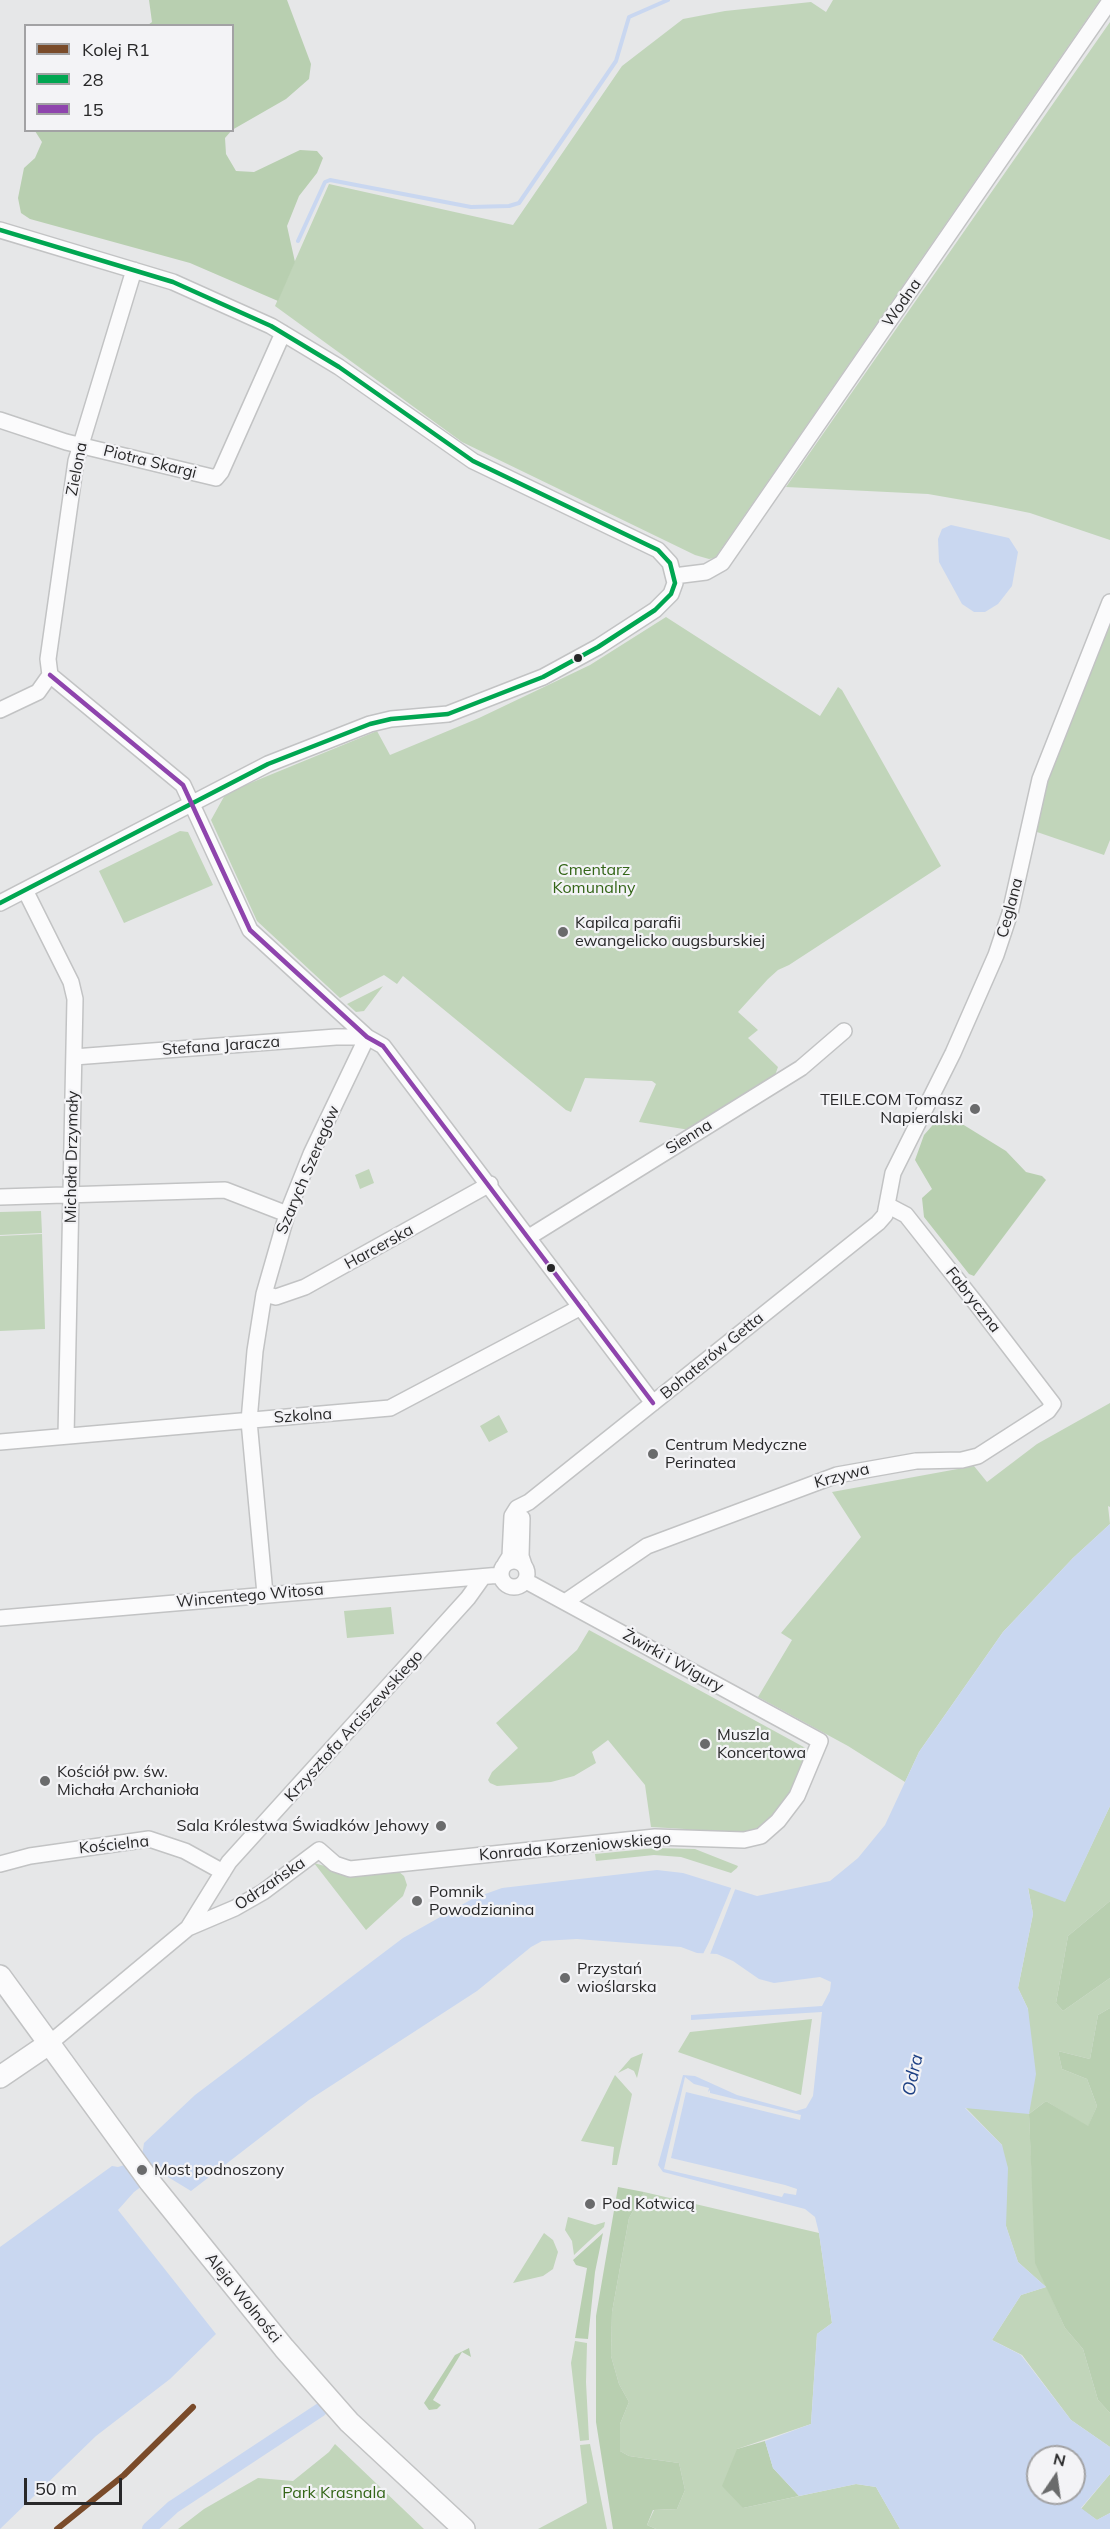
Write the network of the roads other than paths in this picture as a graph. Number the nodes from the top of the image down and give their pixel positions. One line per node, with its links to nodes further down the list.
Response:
1 (1110, 1): 7 (street, Wodna)
2 (0, 230): 3 (street)
3 (134, 270): 4 (street); 6 (street, Zielona)
4 (283, 333): 6 (street, Piotra Skargi); 7 (street)
5 (0, 420): 6 (street, Piotra Skargi)
6 (80, 445): 9 (street, Zielona)
7 (674, 576): 11 (street)
8 (1110, 602): 20 (street, Ceglana)
9 (50, 675): 10 (street); 11 (street)
10 (0, 710)
11 (193, 804): 12 (street); 15 (street)
12 (25, 890): 13 (street); 16 (street, Michała Drzymały)
13 (0, 903)
14 (844, 1031): 22 (street, Sienna)
15 (367, 1037): 16 (street, Stefana Jaracza); 17 (street); 21 (street, Szarych Szeregów)
16 (74, 1057): 18 (street, Michała Drzymały)
17 (490, 1184): 22 (street); 23 (street, Harcerska)
18 (71, 1194): 19 (street); 21 (street); 28 (street, Michała Drzymały)
19 (0, 1197)
20 (887, 1204): 25 (street, Bohaterów Getta); 26 (street, Fabryczna)
21 (287, 1214): 23 (street, Szarych Szeregów)
22 (529, 1237): 24 (street)
23 (264, 1294): 27 (street, Szarych Szeregów)
24 (581, 1307): 25 (street); 27 (street, Szkolna)
25 (653, 1403): 30 (street, Bohaterów Getta)
26 (1053, 1404): 36 (street, Krzywa)
27 (249, 1421): 28 (street, Szkolna); 35 (street, Szarych Szeregów)
28 (66, 1436): 29 (street, Szkolna)
29 (0, 1442)
30 (529, 1502): 31 (street); 32 (street, Bohaterów Getta)
31 (524, 1565): 32 (street); 34 (street)
32 (503, 1570): 33 (street, Wincentego Witosa); 34 (street)
33 (483, 1577): 35 (street, Wincentego Witosa); 41 (street, Krzysztofa Arciszewskiego)
34 (526, 1581): 36 (street, Żwirki i Wigury)
35 (265, 1594): 37 (street, Wincentego Witosa)
36 (565, 1602): 38 (street, Żwirki i Wigury)
37 (0, 1618)
38 (820, 1741): 39 (street, Konrada Korzeniowskiego)
39 (418, 1862): 42 (street, Odrzańska)
40 (0, 1864): 41 (street, Kościelna)
41 (223, 1872): 42 (street, Odrzańska)
42 (188, 1928): 44 (street, Odrzańska)
43 (1, 1976): 44 (street, Aleja Wolności)
44 (50, 2043): 45 (street); 46 (street, Aleja Wolności)
45 (0, 2077)
46 (464, 2529)

